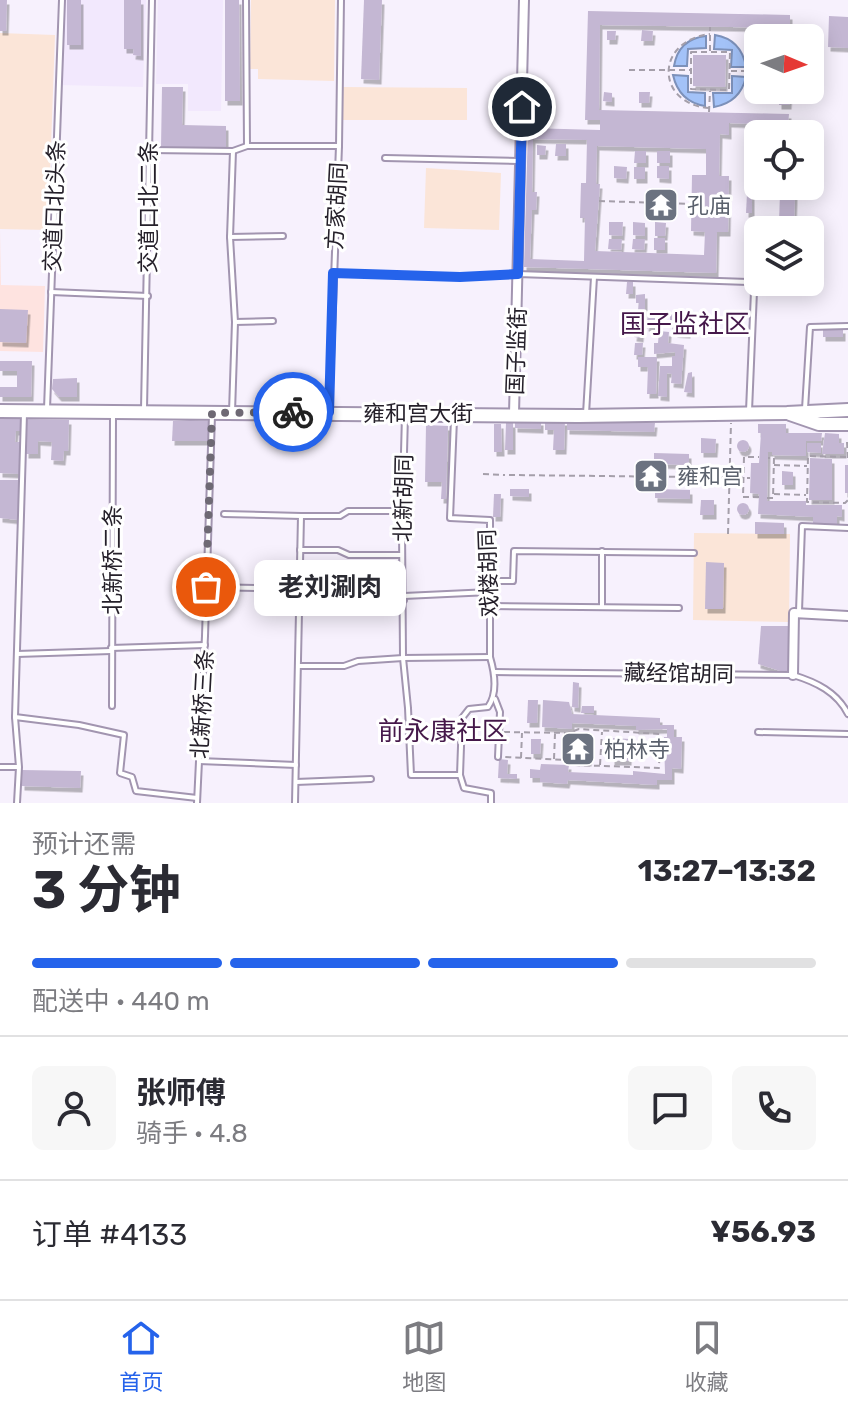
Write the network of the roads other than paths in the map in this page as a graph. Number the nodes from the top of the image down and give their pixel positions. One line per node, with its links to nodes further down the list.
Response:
1 (62, 0): 17 (lane, 交道口北头条)
2 (152, 0): 8 (lane, 交道口北二条)
3 (246, 0): 6 (lane)
4 (341, 0): 7 (lane, 方家胡同)
5 (524, 0): 11 (street, 国子监街)
6 (247, 146): 7 (lane); 9 (lane)
7 (339, 146): 14 (lane, 方家胡同)
8 (150, 150): 9 (lane); 18 (lane, 交道口北二条)
9 (233, 151): 13 (lane)
10 (385, 158): 11 (lane)
11 (521, 161): 15 (street, 国子监街)
12 (283, 236): 13 (lane)
13 (230, 237): 20 (lane)
14 (333, 273): 15 (lane); 27 (lane, 方家胡同)
15 (518, 274): 16 (lane); 36 (street, 国子监街)
16 (594, 277): 31 (lane); 37 (lane)
17 (51, 292): 18 (lane); 28 (lane, 交道口北头条)
18 (148, 296): 34 (lane, 交道口北二条)
19 (273, 321): 20 (lane)
20 (235, 322): 26 (lane)
21 (848, 326): 24 (lane)
22 (848, 410): 24 (main road, 雍和宫大街)
23 (0, 411): 25 (main road, 雍和宫大街)
24 (805, 411): 32 (main road, 雍和宫大街)
25 (24, 412): 28 (main road, 雍和宫大街); 60 (lane)
26 (232, 412): 27 (main road, 雍和宫大街); 29 (main road, 雍和宫大街)
27 (329, 412): 30 (main road, 雍和宫大街)
28 (47, 413): 33 (main road, 雍和宫大街)
29 (212, 413): 34 (main road, 雍和宫大街); 48 (lane, 北新桥三条)
30 (405, 413): 35 (main road, 雍和宫大街); 39 (lane, 北新胡同)
31 (749, 413): 32 (main road, 雍和宫大街); 37 (main road, 雍和宫大街)
32 (787, 413): 38 (main road, 雍和宫大街)
33 (113, 414): 34 (main road, 雍和宫大街); 59 (lane, 北新桥二条)
34 (144, 414)
35 (454, 414): 36 (main road, 雍和宫大街); 47 (lane, 戏楼胡同)
36 (514, 414): 37 (main road, 雍和宫大街)
37 (586, 415)
38 (848, 424)
39 (403, 511): 41 (lane); 46 (lane, 北新胡同)
40 (224, 514): 41 (lane)
41 (301, 516): 43 (lane)
42 (848, 528): 56 (lane)
43 (300, 550): 46 (lane); 49 (lane)
44 (602, 551): 45 (lane); 47 (lane); 54 (lane)
45 (694, 553)
46 (402, 555): 52 (lane, 北新胡同)
47 (490, 581): 50 (lane, 戏楼胡同)
48 (206, 587): 49 (lane); 58 (lane, 北新桥三条)
49 (300, 589): 63 (lane)
50 (490, 592): 52 (lane); 53 (lane, 戏楼胡同)
51 (345, 597): 52 (lane)
52 (404, 598): 62 (lane, 北新胡同)
53 (490, 606): 54 (lane); 61 (lane, 戏楼胡同)
54 (602, 607): 55 (lane)
55 (679, 608)
56 (799, 614): 57 (street); 65 (street)
57 (848, 616)
58 (205, 645): 59 (lane); 73 (lane, 北新桥三条)
59 (112, 649): 60 (lane); 67 (lane, 北新桥二条)
60 (17, 654): 69 (lane)
61 (490, 657): 62 (lane); 64 (lane, 戏楼胡同)
62 (403, 658): 63 (lane); 77 (lane, 北新胡同)
63 (299, 666): 74 (lane)
64 (494, 672): 65 (lane, 藏经馆胡同); 66 (lane, 戏楼胡同)
65 (793, 675): 68 (lane, 藏经馆胡同)
66 (494, 697): 72 (lane, 戏楼胡同); 77 (lane)
67 (112, 706)
68 (848, 714)
69 (15, 717): 76 (lane); 80 (lane)
70 (758, 732): 71 (lane)
71 (848, 734)
72 (498, 757)
73 (199, 761): 74 (lane); 80 (lane, 北新桥三条)
74 (296, 765): 79 (lane)
75 (0, 767): 76 (lane)
76 (19, 767): 81 (lane)
77 (460, 775): 83 (lane)
78 (371, 779): 79 (lane)
79 (296, 782): 82 (lane)
80 (197, 801)
81 (17, 803)
82 (295, 803)
83 (491, 803)

